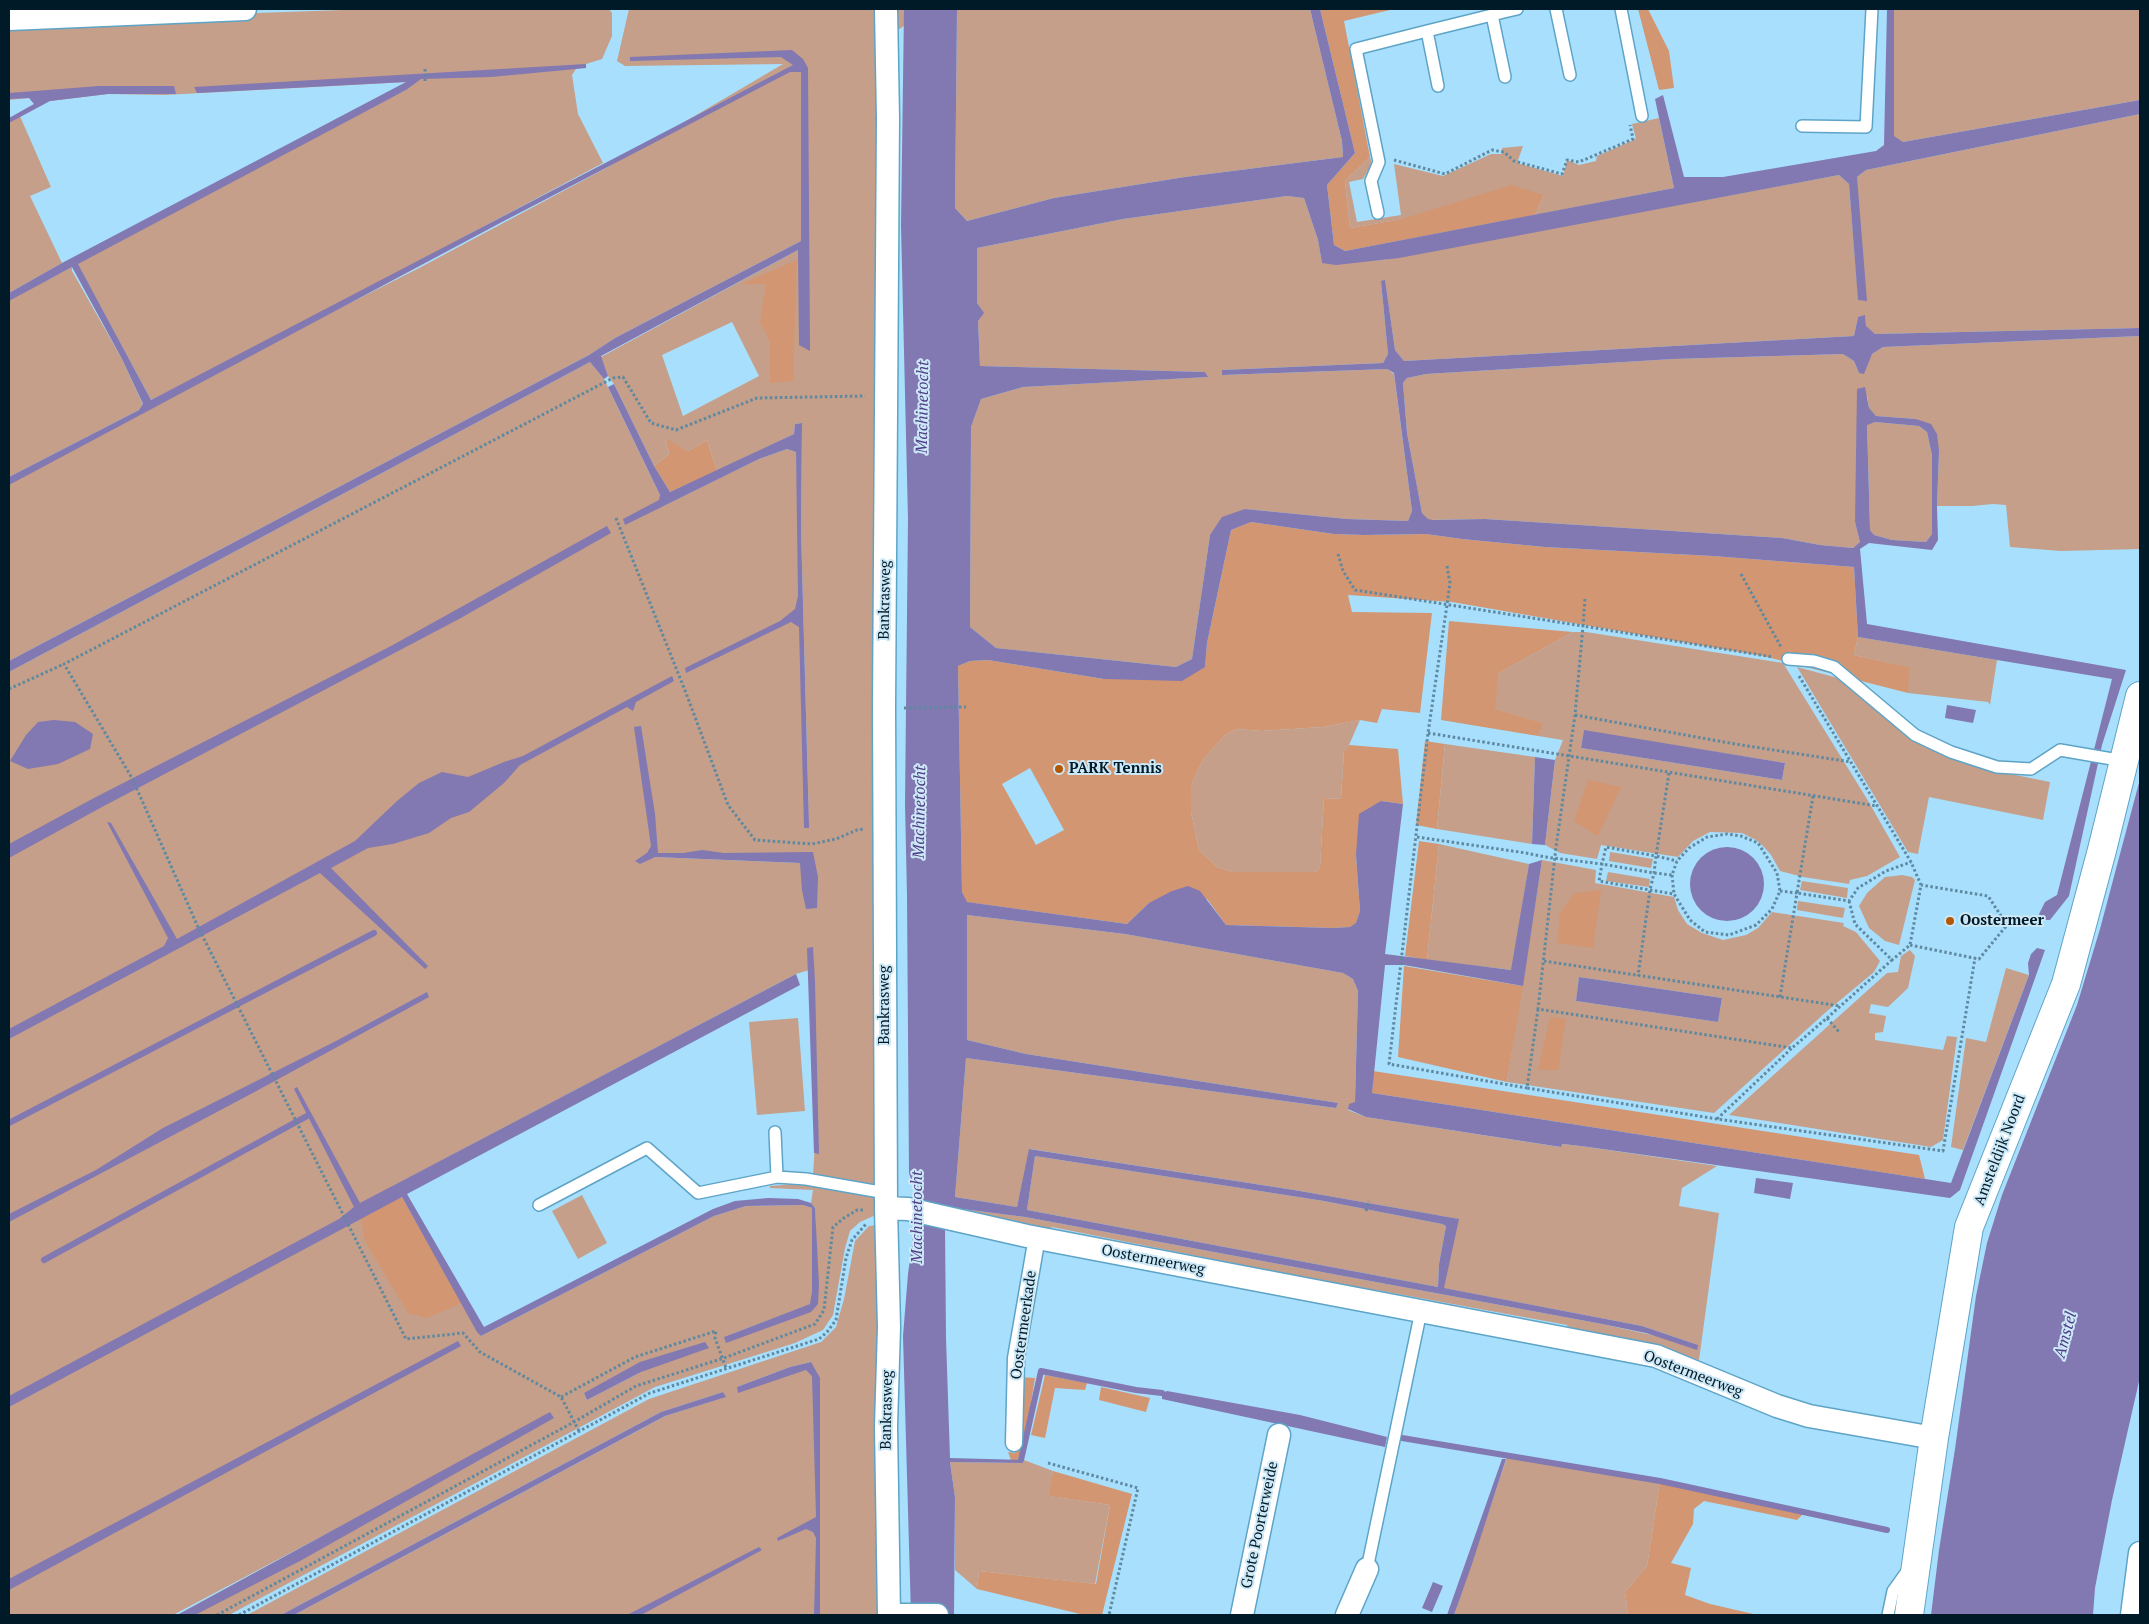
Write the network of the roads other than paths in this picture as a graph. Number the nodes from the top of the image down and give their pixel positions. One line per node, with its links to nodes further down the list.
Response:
1 (245, 9): 9 (street)
2 (886, 9): 22 (street, Bankrasweg)
3 (1517, 9): 7 (lane)
4 (1556, 9): 11 (lane)
5 (1621, 9): 14 (lane)
6 (1872, 9): 15 (lane)
7 (1504, 10): 8 (lane)
8 (1492, 15): 10 (lane); 12 (lane)
9 (9, 20)
10 (1427, 31): 13 (lane); 16 (lane)
11 (1570, 75)
12 (1505, 77)
13 (1438, 86)
14 (1642, 116)
15 (1802, 126)
16 (1378, 213)
17 (1788, 659): 19 (lane)
18 (2140, 696): 19 (street, Amsteldijk Noord)
19 (2114, 759): 27 (street, Amsteldijk Noord)
20 (775, 1132): 21 (lane)
21 (777, 1177): 22 (lane); 23 (lane)
22 (886, 1200): 24 (street, Oostermeerweg); 32 (street, Bankrasweg)
23 (539, 1205)
24 (1037, 1238): 25 (street, Oostermeerweg); 28 (street, Oostermeerkade)
25 (1421, 1311): 27 (street, Oostermeerweg); 31 (lane)
26 (1279, 1435): 36 (street, Grote Poorterweide)
27 (1934, 1438): 30 (street, Amsteldijk Noord)
28 (1014, 1443)
29 (2140, 1553): 40 (street)
30 (1917, 1558): 38 (lane); 39 (street, Amsteldijk Noord)
31 (1367, 1569): 37 (street)
32 (889, 1615)
33 (898, 1615): 34 (street)
34 (906, 1615): 35 (street)
35 (937, 1615)
36 (1242, 1615)
37 (1347, 1615)
38 (1888, 1615)
39 (1909, 1615)
40 (2132, 1615)

